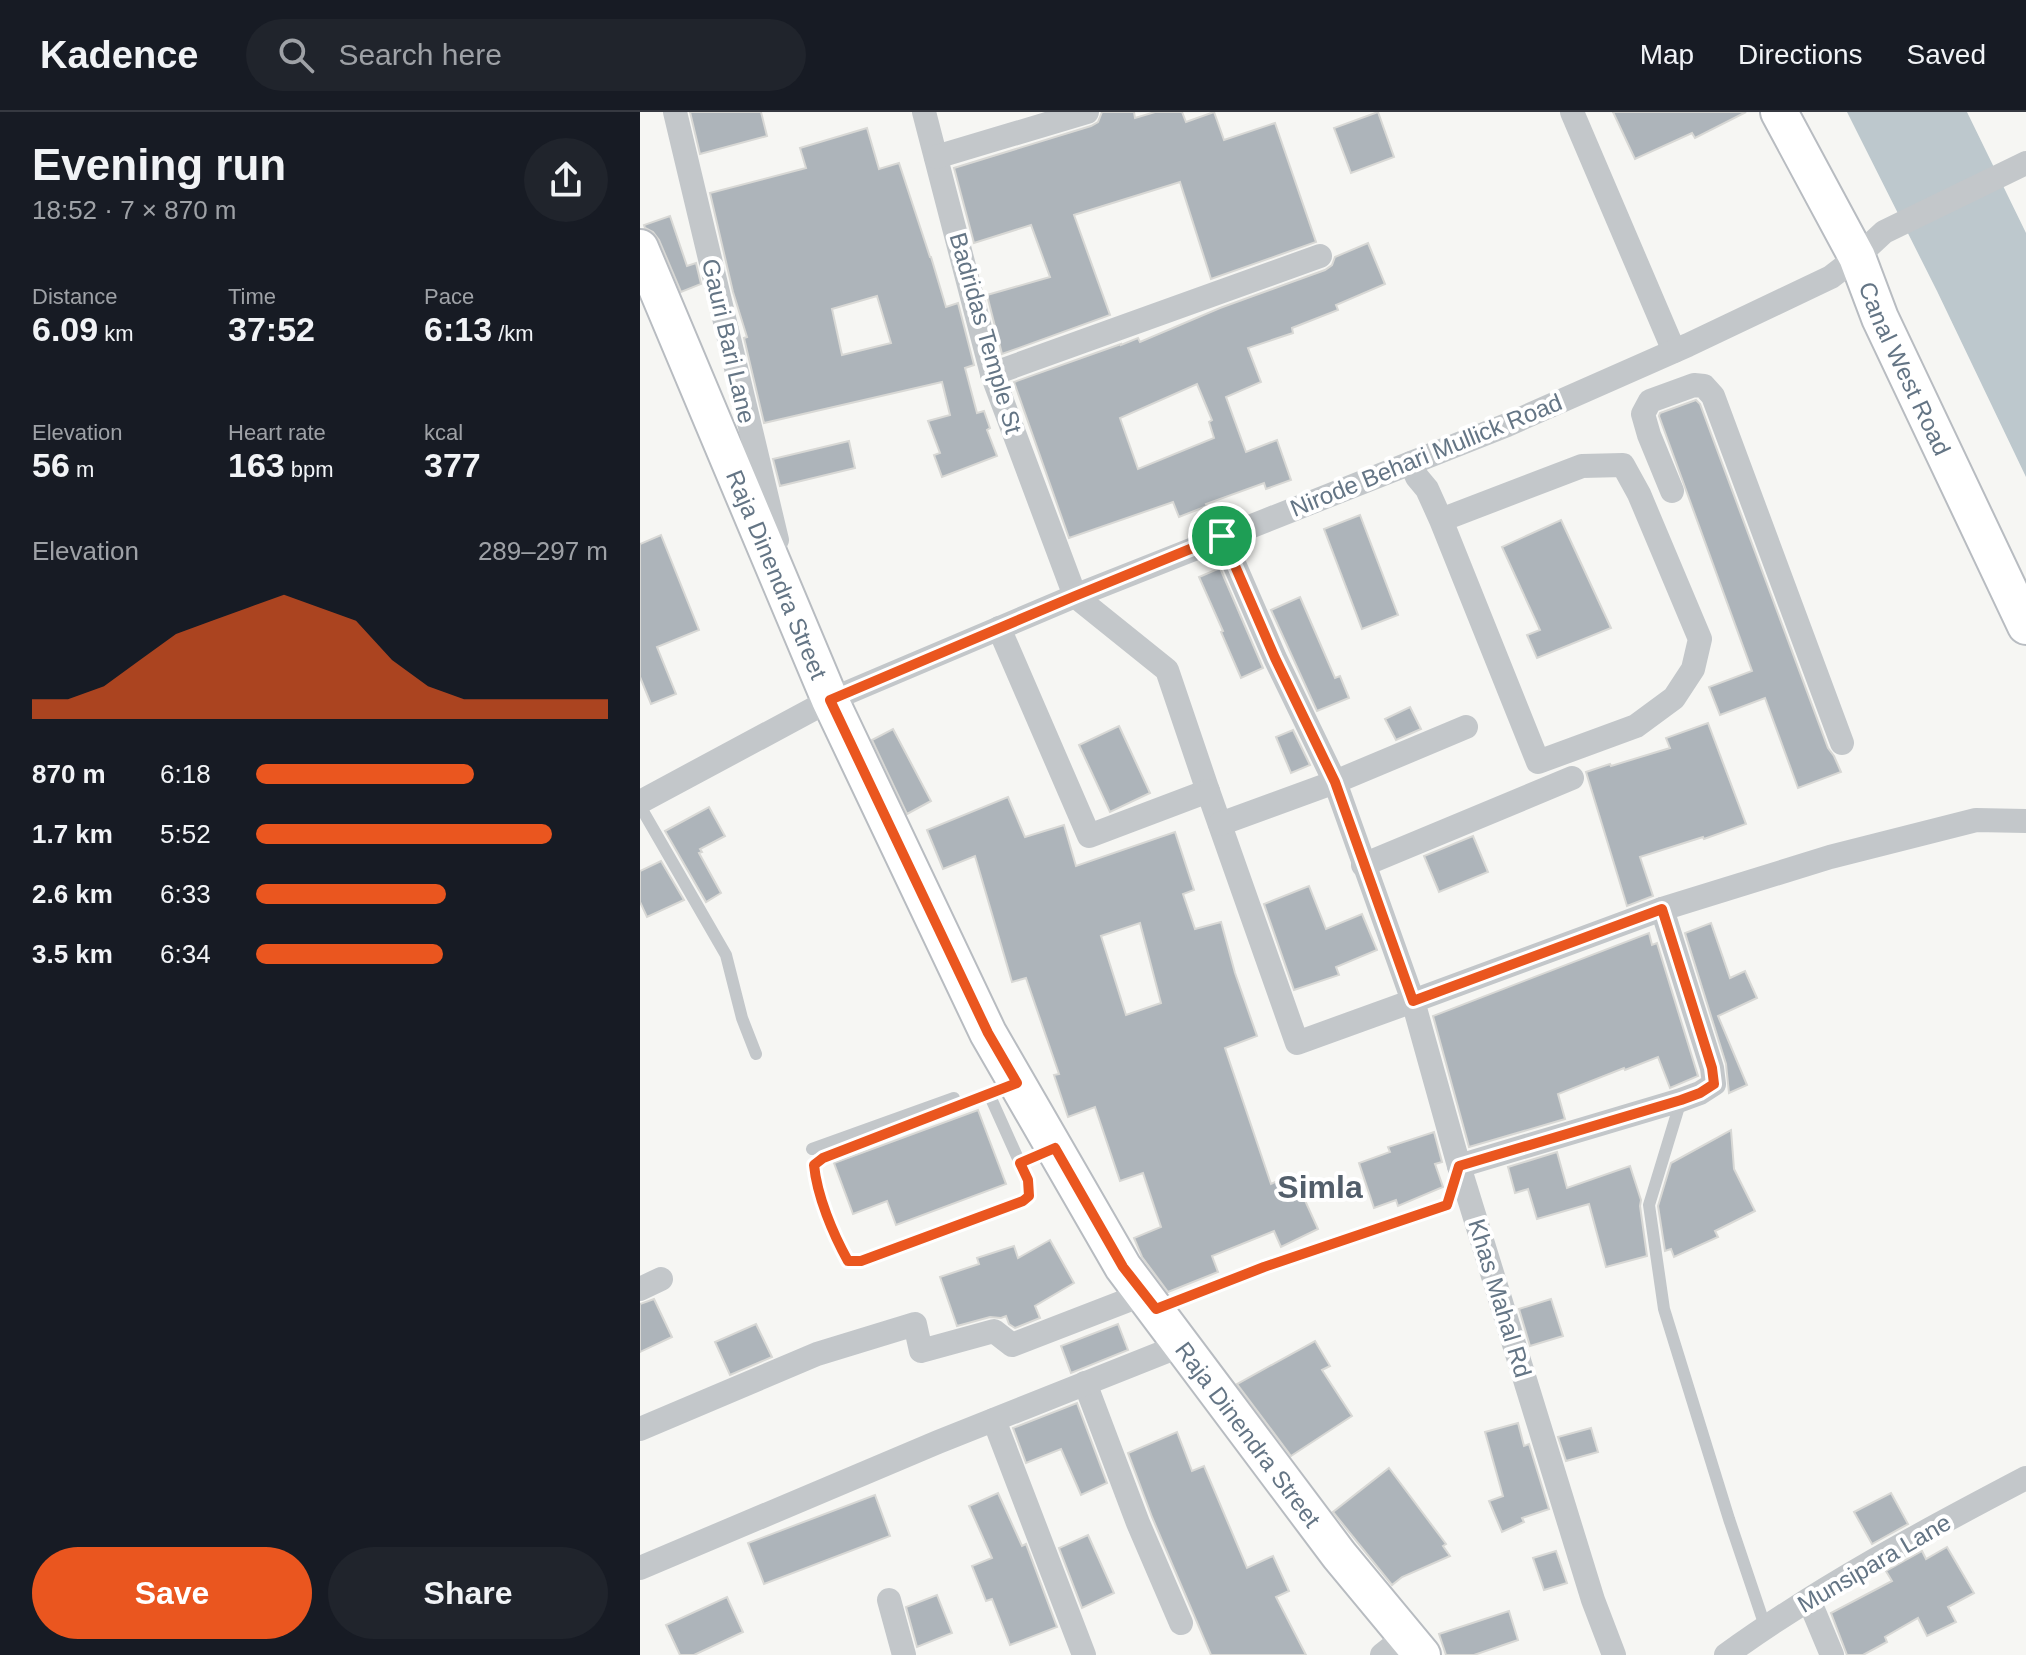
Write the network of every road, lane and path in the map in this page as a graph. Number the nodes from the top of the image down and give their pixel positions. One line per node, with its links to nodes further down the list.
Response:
1 (675, 112): 21 (street, Gauri Bari Lane)
2 (924, 112): 6 (street, Badridas Temple St)
3 (1087, 112): 6 (street)
4 (1572, 112): 11 (street)
5 (1779, 112): 9 (main road, Canal West Road)
6 (936, 157): 13 (street, Badridas Temple St)
7 (2026, 163): 9 (street, Nirode Behari Mullick Road)
8 (1320, 256): 13 (street)
9 (1857, 257): 11 (street, Nirode Behari Mullick Road); 22 (main road, Canal West Road)
10 (643, 261): 21 (main road, Raja Dinendra Street)
11 (1681, 348): 12 (street, Nirode Behari Mullick Road); 14 (street)
12 (1637, 368): 15 (street); 16 (street, Nirode Behari Mullick Road)
13 (992, 374): 20 (street, Badridas Temple St)
14 (1704, 386): 15 (street); 26 (street)
15 (1650, 401): 17 (street)
16 (1418, 460): 18 (street); 19 (street, Nirode Behari Mullick Road)
17 (1672, 491)
18 (1441, 520): 18 (street)
19 (1222, 536): 20 (street, Nirode Behari Mullick Road); 28 (street, Khas Mahal Rd)
20 (1075, 596): 23 (street, Nirode Behari Mullick Road); 29 (street)
21 (795, 616): 24 (main road, Raja Dinendra Street)
22 (2026, 626)
23 (999, 628): 24 (street, Nirode Behari Mullick Road); 29 (street)
24 (830, 700): 30 (street, Nirode Behari Mullick Road); 37 (main road, Raja Dinendra Street)
25 (1466, 727): 28 (street)
26 (1842, 743)
27 (1572, 778): 33 (street)
28 (1335, 782): 32 (street); 33 (street, Khas Mahal Rd)
29 (1208, 791): 32 (street)
30 (640, 804): 36 (lane)
31 (2026, 821): 34 (street)
32 (1220, 824): 35 (street)
33 (1363, 865): 35 (street, Khas Mahal Rd)
34 (1662, 909): 35 (street); 38 (street)
35 (1413, 1001): 42 (street, Khas Mahal Rd)
36 (756, 1054)
37 (1006, 1084): 39 (main road, Raja Dinendra Street); 40 (lane); 41 (lane); 41 (lane)
38 (1681, 1100): 42 (street); 53 (lane)
39 (1055, 1148): 41 (lane); 43 (main road, Raja Dinendra Street)
40 (812, 1149)
41 (1020, 1163)
42 (1459, 1166): 43 (lane); 57 (street, Khas Mahal Rd)
43 (1150, 1302): 44 (main road, Raja Dinendra Street); 47 (street)
44 (1182, 1345): 45 (street); 54 (main road, Raja Dinendra Street)
45 (1085, 1383): 46 (street); 52 (street)
46 (994, 1420): 49 (street); 56 (street)
47 (640, 1429)
48 (2026, 1478): 51 (street, Munsipara Lane)
49 (640, 1568)
50 (889, 1600): 55 (street)
51 (1809, 1600): 53 (street, Munsipara Lane); 59 (street)
52 (1181, 1623)
53 (1765, 1626): 58 (street, Munsipara Lane)
54 (1403, 1649)
55 (904, 1655)
56 (1084, 1655)
57 (1614, 1655)
58 (1726, 1655)
59 (1832, 1655)

